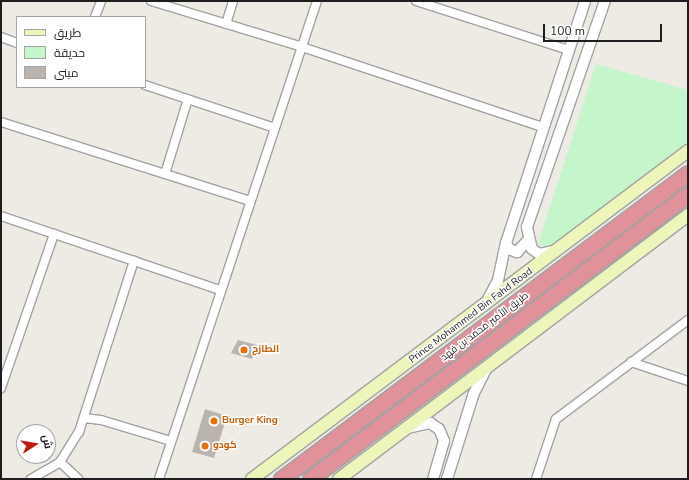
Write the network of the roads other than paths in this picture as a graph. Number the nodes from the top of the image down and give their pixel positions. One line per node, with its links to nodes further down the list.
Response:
1 (101, 1): 8 (street)
2 (151, 1): 9 (street)
3 (233, 1): 9 (street)
4 (317, 1): 12 (street)
5 (416, 1): 13 (street)
6 (585, 1): 13 (street)
7 (604, 1): 27 (street)
8 (95, 16)
9 (226, 24): 12 (street)
10 (1, 37): 11 (street)
11 (16, 43)
12 (302, 47): 17 (street); 18 (street)
13 (569, 50): 17 (street)
14 (146, 85): 15 (street)
15 (188, 99): 18 (street); 21 (street)
16 (1, 122): 21 (street)
17 (542, 127): 28 (street)
18 (275, 128): 23 (street)
19 (688, 151): 29 (main road, Prince Mohammed Bin Fahd Road)
20 (688, 173): 47 (highway, طريق الأمير محمد بن فهد)
21 (165, 174): 23 (street)
22 (688, 194): 48 (highway, طريق الأمير محمد بن فهد)
23 (250, 201): 31 (street)
24 (1, 216): 26 (street)
25 (687, 217): 35 (main road)
26 (54, 234): 30 (street); 37 (street)
27 (528, 240): 28 (street); 29 (street)
28 (506, 243): 32 (street)
29 (564, 247): 32 (main road, Prince Mohammed Bin Fahd Road)
30 (134, 261): 31 (street); 38 (street)
31 (220, 290): 40 (street)
32 (482, 308): 46 (main road, Prince Mohammed Bin Fahd Road)
33 (688, 320): 34 (street)
34 (632, 362): 36 (street); 51 (street)
35 (487, 368): 39 (main road); 50 (street)
36 (688, 380)
37 (1, 388)
38 (84, 418): 40 (street); 41 (street)
39 (406, 429): 42 (main road); 49 (street)
40 (172, 441): 45 (street)
41 (60, 462): 43 (street); 44 (street)
42 (344, 477)
43 (31, 479)
44 (78, 479)
45 (159, 479)
46 (252, 479)
47 (281, 479)
48 (310, 479)
49 (432, 479)
50 (446, 479)
51 (536, 479)

